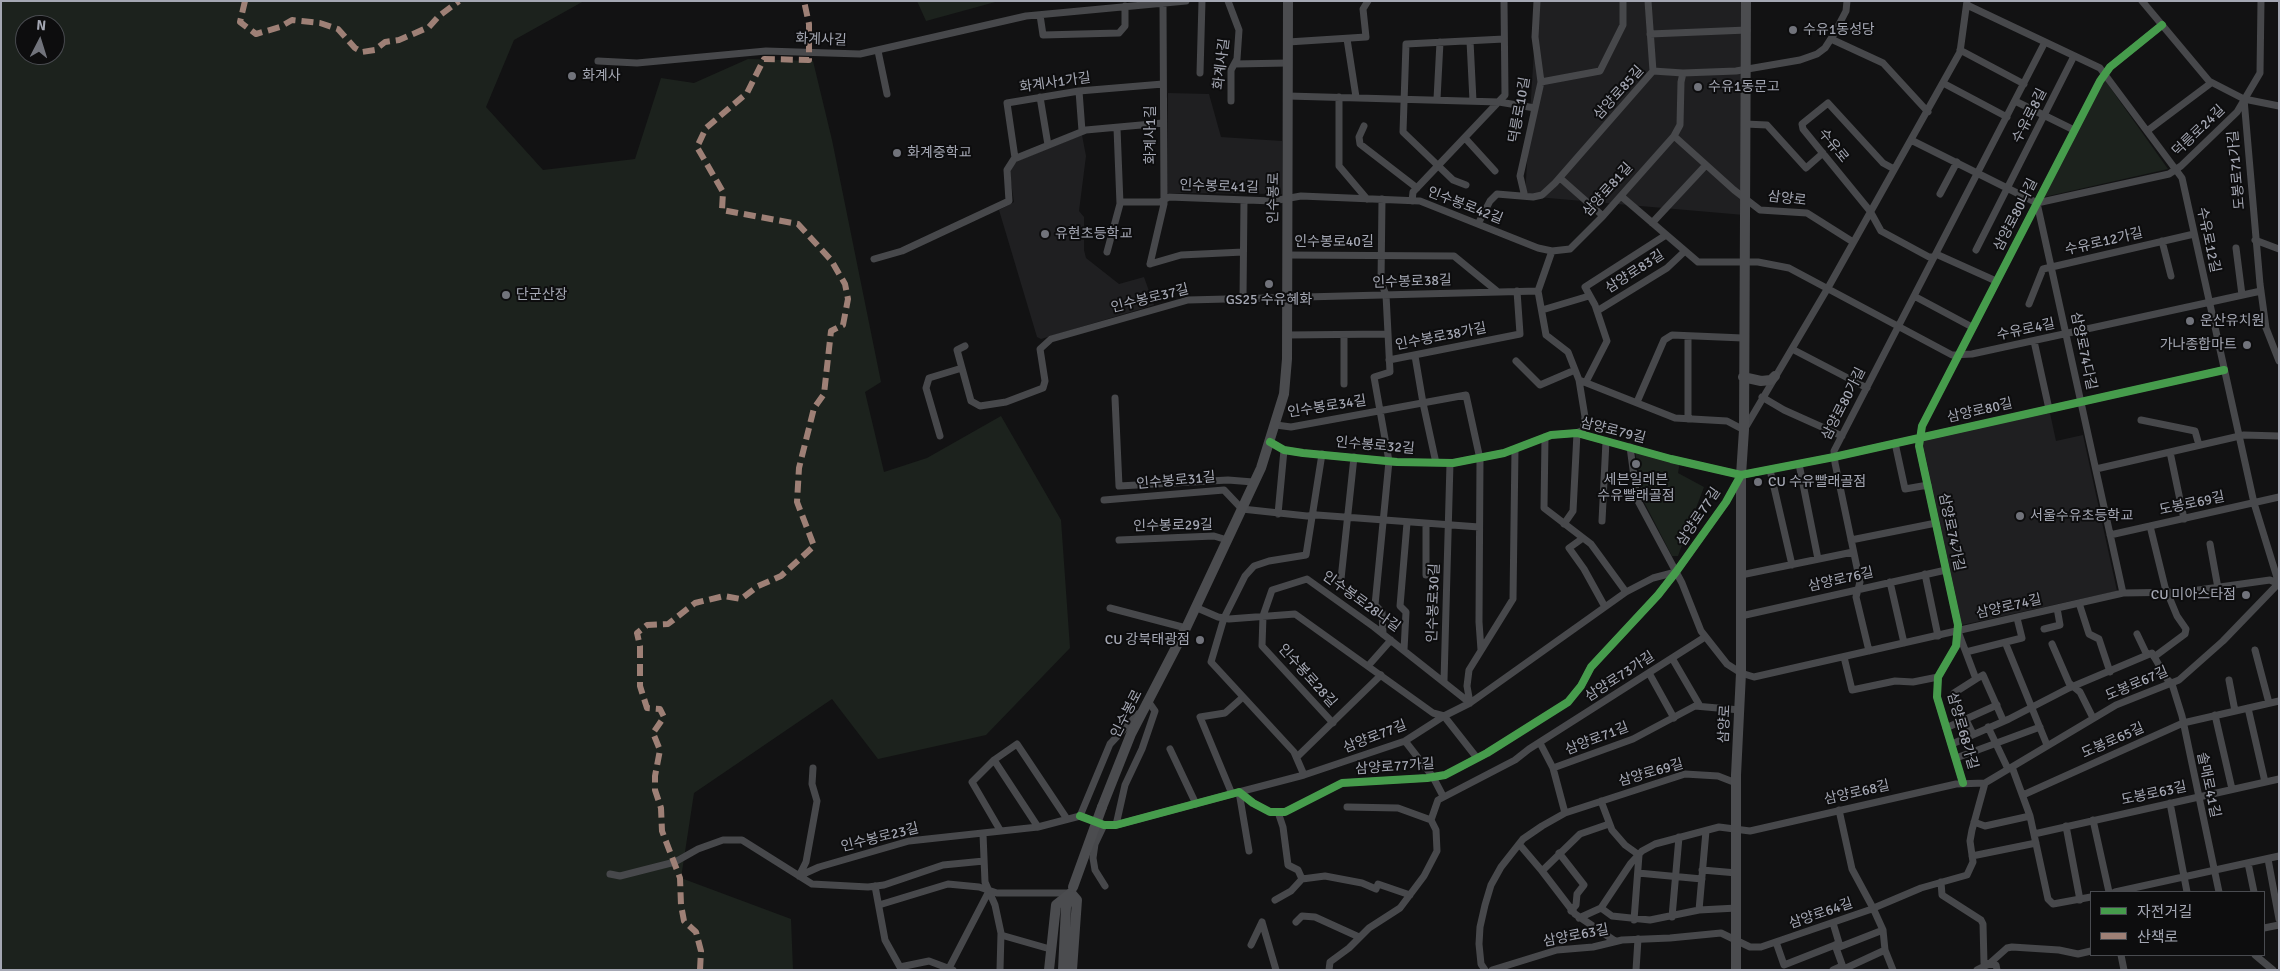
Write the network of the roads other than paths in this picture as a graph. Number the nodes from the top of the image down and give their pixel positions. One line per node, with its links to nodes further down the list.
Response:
1 (1186, 1): 14 (street, 화계사길)
2 (1202, 1): 36 (street, 화계사길)
3 (1228, 1): 33 (street, 화계사길)
4 (1288, 1): 25 (main road, 인수봉로)
5 (1368, 1): 21 (street)
6 (1504, 1): 22 (street)
7 (1537, 1): 39 (street, 덕릉로10길)
8 (1623, 1): 39 (street)
9 (1648, 1): 20 (street)
10 (1746, 1): 19 (main road, 삼양로)
11 (1847, 1): 23 (street)
12 (2142, 1): 18 (street)
13 (2261, 1): 52 (street, 덕릉로24길)
14 (1163, 3): 16 (street, 화계사길); 42 (street, 화계사1길)
15 (1967, 3): 27 (street, 수유로12길); 28 (street)
16 (1125, 6): 17 (street, 화계사길); 17 (street)
17 (1040, 15): 29 (street, 화계사길)
18 (2162, 25): 38 (street, 삼양로80나길); 41 (street)
19 (1747, 30): 20 (street); 34 (main road, 삼양로)
20 (1650, 34): 35 (street)
21 (1347, 39): 25 (street); 49 (street)
22 (1504, 39): 24 (street); 56 (street)
23 (1831, 39): 34 (street); 59 (street)
24 (1470, 41): 26 (street); 54 (street)
25 (1288, 42): 32 (main road, 인수봉로)
26 (1440, 42): 50 (street); 51 (street)
27 (2046, 42): 30 (street, 수유로12길); 43 (street, 삼양로80가길)
28 (1960, 50): 40 (street); 43 (street)
29 (878, 51): 31 (street, 화계사길); 45 (street)
30 (2074, 56): 38 (street, 수유로12길); 60 (street, 수유로8길)
31 (598, 61)
32 (1288, 63): 33 (street); 46 (main road, 인수봉로)
33 (1235, 64): 53 (street, 화계사길)
34 (1747, 68): 37 (street, 삼양로85길); 63 (main road, 삼양로)
35 (1653, 71): 37 (street, 삼양로85길); 82 (street, 삼양로85길)
36 (1200, 73)
37 (1683, 73): 69 (street, 삼양로81길)
38 (2104, 74): 66 (street, 삼양로80나길); 68 (street, 수유로12길)
39 (1541, 82): 58 (street, 덕릉로10길)
40 (1943, 83): 59 (street); 61 (street)
41 (2211, 83): 52 (street); 68 (street)
42 (1163, 84): 44 (street, 화계사1가길); 62 (street, 화계사1길)
43 (2024, 84): 55 (street, 삼양로80가길)
44 (1078, 91): 47 (street, 화계사1가길); 67 (street)
45 (887, 94)
46 (1288, 96): 48 (street); 91 (main road, 인수봉로)
47 (1040, 97): 72 (street); 74 (street, 화계사1가길)
48 (1339, 97): 49 (street); 90 (street)
49 (1356, 97): 50 (street)
50 (1404, 98): 51 (street); 76 (street)
51 (1437, 99): 54 (street)
52 (2244, 99): 57 (street); 79 (street, 덕릉로24길); 104 (street, 도봉로71가길)
53 (1231, 101)
54 (1473, 101): 56 (street)
55 (2015, 101): 60 (street); 61 (street, 삼양로80가길)
56 (1499, 102): 58 (street); 70 (street)
57 (2279, 106)
58 (1535, 108): 86 (street, 덕릉로10길)
59 (1928, 112): 71 (street)
60 (2044, 116): 66 (street); 84 (street, 수유로8길)
61 (2006, 117): 81 (street, 삼양로80가길)
62 (1163, 123): 65 (street); 93 (street, 화계사1길)
63 (1745, 124): 73 (street); 89 (main road, 삼양로)
64 (1364, 126): 85 (street)
65 (1118, 128): 67 (street); 96 (street)
66 (2074, 130): 97 (street, 삼양로80나길)
67 (1082, 131): 72 (street)
68 (2147, 131): 79 (street, 수유로12길)
69 (1674, 136): 77 (street, 삼양로); 88 (street, 삼양로81길)
70 (1465, 138): 76 (street); 80 (street)
71 (1911, 140): 75 (street); 78 (street)
72 (1048, 145): 74 (street)
73 (1823, 153): 78 (street, 수유로); 98 (street, 수유로)
74 (1016, 158): 117 (street)
75 (1957, 162): 81 (street); 87 (street)
76 (1438, 165): 83 (street); 85 (street)
77 (1706, 165): 89 (street, 삼양로); 100 (street)
78 (1894, 169): 98 (street)
79 (2175, 170): 97 (street, 덕릉로24길); 102 (street, 수유로12길)
80 (1495, 171)
81 (1978, 172): 84 (street); 116 (street, 삼양로80가길)
82 (1560, 178): 99 (street); 101 (street, 삼양로85길)
83 (1466, 185)
84 (2007, 186): 97 (street); 109 (street, 수유로8길)
85 (1416, 188): 95 (street)
86 (1524, 193)
87 (1940, 194)
88 (1621, 196): 99 (street, 삼양로81길); 100 (street, 삼양로83길)
89 (1744, 197): 106 (street, 삼양로); 118 (main road, 삼양로)
90 (1367, 198): 91 (street, 인수봉로42길); 92 (street, 인수봉로42길)
91 (1288, 199): 94 (street, 인수봉로41길); 114 (main road, 인수봉로)
92 (1382, 199): 95 (street, 인수봉로42길); 115 (street, 인수봉로40길)
93 (1164, 200): 94 (street, 인수봉로41길); 96 (street, 인수봉로41길); 112 (street, 화계사1길)
94 (1244, 200): 112 (street)
95 (1412, 201): 101 (street, 인수봉로42길)
96 (1120, 202): 111 (street)
97 (2038, 203): 119 (street, 삼양로74다길); 121 (street, 삼양로80나길)
98 (1870, 211): 106 (street); 116 (street, 수유로)
99 (1603, 216): 113 (street, 삼양로81길)
100 (1652, 223): 103 (street, 삼양로83길)
101 (1478, 224): 113 (street, 인수봉로42길)
102 (2194, 234): 105 (street, 수유로12가길); 133 (street, 수유로12길)
103 (1666, 235): 110 (street, 삼양로83길); 129 (street, 삼양로83길)
104 (2256, 240): 108 (street); 125 (street, 도봉로71가길)
105 (2162, 241): 119 (street, 수유로12가길); 120 (street, 수유로12가길)
106 (1853, 242): 122 (street)
107 (2236, 248): 128 (street)
108 (2279, 249)
109 (1976, 250)
110 (1685, 251): 118 (street, 삼양로83길); 136 (street, 삼양로83길)
111 (1107, 252)
112 (1243, 252): 132 (street)
113 (1552, 252): 123 (street)
114 (1287, 255): 115 (street, 인수봉로40길); 131 (main road, 인수봉로)
115 (1381, 255): 126 (street, 인수봉로40길); 127 (street, 인수봉로40길)
116 (1935, 255): 121 (street); 130 (street, 삼양로80가길)
117 (874, 258)
118 (1743, 263): 122 (street); 144 (main road, 삼양로)
119 (2052, 267): 134 (street); 140 (street, 삼양로74다길)
120 (2171, 276)
121 (1996, 281): 138 (street, 삼양로80나길)
122 (1828, 289): 137 (street, 수유로4길); 147 (street)
123 (1538, 290): 124 (street, 인수봉로38길); 135 (street)
124 (1518, 291): 126 (street, 인수봉로38길); 149 (street, 인수봉로38가길)
125 (2261, 291): 128 (street, 수유로4길); 151 (street, 도봉로71가길)
126 (1498, 292): 127 (street, 인수봉로38길)
127 (1386, 295): 131 (street, 인수봉로38길); 139 (street, 인수봉로38가길)
128 (2242, 295): 133 (street, 수유로4길)
129 (1589, 296): 135 (street); 136 (street)
130 (1914, 296): 137 (street, 삼양로80가길); 138 (street)
131 (1287, 298): 132 (street, 인수봉로37길); 141 (main road, 인수봉로)
132 (1243, 299): 153 (street, 인수봉로37길)
133 (2209, 302): 140 (street, 수유로4길); 155 (street, 수유로12길)
134 (2028, 304)
135 (1542, 310): 154 (street)
136 (1597, 311): 158 (street)
137 (1898, 327): 148 (street, 수유로4길); 160 (street, 삼양로80가길)
138 (1972, 327): 148 (street, 삼양로80나길)
139 (1387, 334): 142 (street); 150 (street, 인수봉로38가길)
140 (2067, 334): 145 (street, 수유로4길); 163 (street, 삼양로74다길)
141 (1287, 335): 142 (street); 170 (main road, 인수봉로)
142 (1344, 335): 159 (street)
143 (1688, 336): 144 (street); 164 (street); 168 (street)
144 (1743, 338): 156 (main road, 삼양로)
145 (2034, 341): 148 (street, 수유로4길); 166 (street)
146 (965, 346): 153 (street)
147 (1792, 348): 157 (street); 160 (street)
148 (1959, 354): 178 (street, 삼양로80나길)
149 (1415, 356): 150 (street, 인수봉로38가길); 165 (street)
150 (1389, 360): 167 (street, 인수봉로34길)
151 (2279, 361)
152 (1516, 362): 154 (street)
153 (962, 368): 173 (street)
154 (1575, 370): 158 (street)
155 (2224, 370): 163 (street, 삼양로80길); 175 (street, 수유로12길)
156 (1743, 376): 157 (main road); 171 (main road, 삼양로)
157 (1775, 376): 161 (street)
158 (1583, 381): 164 (street); 172 (street, 삼양로79길)
159 (1344, 384)
160 (1867, 388): 174 (street, 삼양로80가길)
161 (1762, 397): 171 (street); 174 (street)
162 (1115, 398): 198 (street)
163 (2082, 401): 166 (street, 삼양로80길); 195 (street, 삼양로74다길)
164 (1637, 402): 168 (street)
165 (1423, 403): 167 (street, 인수봉로34길); 190 (street, 인수봉로34길); 192 (street, 인수봉로32길)
166 (2049, 409): 178 (street, 삼양로80길)
167 (1382, 411): 170 (street, 인수봉로34길); 191 (street, 인수봉로32길)
168 (1688, 419): 171 (street)
169 (2140, 420): 182 (street)
170 (1276, 425): 180 (main road, 인수봉로)
171 (1744, 430): 197 (main road, 삼양로)
172 (1577, 433): 177 (street, 삼양로79길); 179 (street, 삼양로79길); 213 (street, 삼양로79길)
173 (940, 436)
174 (1842, 436): 189 (street, 삼양로80가길)
175 (2239, 436): 176 (street); 182 (street); 202 (street, 수유로12길)
176 (2279, 436)
177 (1545, 437): 184 (street, 삼양로79길); 213 (street)
178 (1920, 437): 181 (street, 삼양로80길); 199 (street, 삼양로74가길)
179 (1606, 440): 183 (street, 삼양로79길); 209 (street, 삼양로79길)
180 (1270, 442): 185 (street, 인수봉로32길); 198 (main road, 인수봉로)
181 (1895, 443): 189 (street, 삼양로80길); 199 (street, 삼양로74가길)
182 (2199, 445): 186 (street)
183 (1630, 447): 197 (street, 삼양로79길); 227 (street)
184 (1515, 448): 190 (street, 삼양로79길); 260 (street)
185 (1284, 450): 187 (street, 인수봉로32길); 204 (street)
186 (2170, 452): 195 (street); 207 (street)
187 (1322, 454): 188 (street, 인수봉로32길); 205 (street, 인수봉로32길)
188 (1354, 457): 191 (street, 인수봉로32길); 206 (street, 인수봉로32길)
189 (1834, 457): 194 (street, 삼양로80길); 221 (street, 삼양로80가길)
190 (1480, 459): 193 (street, 인수봉로32길); 216 (street)
191 (1390, 461): 192 (street, 인수봉로32길); 208 (street, 인수봉로32길)
192 (1436, 463): 193 (street, 인수봉로32길)
193 (1450, 463): 214 (street, 인수봉로30길)
194 (1799, 464): 196 (street, 삼양로80길); 224 (street)
195 (2096, 469): 217 (street, 삼양로74다길)
196 (1770, 470): 197 (street, 삼양로80길); 225 (street)
197 (1741, 475): 227 (street, 삼양로77길); 230 (main road, 삼양로)
198 (1253, 482): 203 (main road, 인수봉로)
199 (1928, 485): 211 (street, 삼양로74가길)
200 (2279, 497): 202 (street, 도봉로69길)
201 (1104, 500): 203 (street, 인수봉로31길)
202 (2254, 503): 207 (street, 도봉로69길); 233 (street, 수유로12길)
203 (1242, 509): 204 (street); 220 (main road, 인수봉로)
204 (1278, 514): 205 (street)
205 (1313, 516): 206 (street); 246 (street, 인수봉로32길)
206 (1348, 518): 208 (street); 231 (street)
207 (2184, 519): 215 (street, 도봉로69길)
208 (1383, 521): 210 (street); 251 (street)
209 (1602, 521)
210 (1407, 523): 212 (street); 259 (street, 인수봉로28나길)
211 (1936, 523): 221 (street, 삼양로74가길); 226 (street, 삼양로74가길)
212 (1426, 524): 214 (street); 229 (street, 인수봉로30길)
213 (1564, 524): 218 (street)
214 (1448, 526): 216 (street); 275 (street, 인수봉로30길)
215 (2150, 526): 217 (street, 도봉로69길); 237 (street)
216 (1479, 527): 260 (street)
217 (2110, 535): 238 (street, 삼양로74다길)
218 (1582, 538): 236 (street); 241 (street)
219 (1119, 540): 220 (street, 인수봉로29길)
220 (1227, 540): 240 (main road, 인수봉로)
221 (1851, 540): 223 (street, 삼양로80가길)
222 (2210, 544): 234 (street)
223 (1853, 552): 224 (street); 235 (street, 삼양로80가길)
224 (1818, 559): 225 (street)
225 (1792, 565): 230 (street)
226 (1946, 570): 228 (street, 삼양로76길); 250 (street, 삼양로74가길)
227 (1676, 572): 236 (street, 삼양로77길); 254 (street); 308 (street, 삼양로77가길)
228 (1925, 574): 232 (street, 삼양로76길); 253 (street)
229 (1426, 575)
230 (1741, 575): 245 (main road, 삼양로)
231 (1342, 579)
232 (1890, 582): 235 (street, 삼양로76길); 257 (street)
233 (2279, 584): 234 (street, 삼양로74길); 276 (street, 도봉로67길)
234 (2218, 588): 237 (street, 삼양로74길)
235 (1859, 589): 245 (street, 삼양로76길); 262 (street)
236 (1626, 592): 241 (street, 삼양로77길)
237 (2168, 592): 238 (street, 삼양로74길); 264 (street, 도봉로67길)
238 (2123, 594): 239 (street, 삼양로74길)
239 (2079, 603): 243 (street, 삼양로74길); 268 (street)
240 (1195, 607): 246 (street); 248 (main road, 인수봉로)
241 (1605, 607): 281 (street, 삼양로77길)
242 (1110, 608): 248 (street)
243 (2057, 608): 247 (street, 삼양로74길); 249 (street, 삼양로74길)
244 (1263, 616): 246 (street); 251 (street, 인수봉로28나길); 267 (street); 295 (street, 인수봉로28길)
245 (1741, 616): 270 (main road, 삼양로)
246 (1224, 618): 278 (street)
247 (2017, 618): 250 (street, 삼양로74길); 256 (street)
248 (1186, 628): 279 (main road, 인수봉로)
249 (2044, 629)
250 (1958, 631): 253 (street, 삼양로74길); 263 (street, 삼양로74가길); 272 (street, 삼양로68가길)
251 (1383, 634): 255 (street, 인수봉로28나길)
252 (2137, 634): 264 (street, 솔매로41길)
253 (1938, 636): 257 (street, 삼양로74길)
254 (1705, 637): 266 (street, 삼양로73가길); 270 (street)
255 (1391, 640): 259 (street, 인수봉로28나길); 267 (street)
256 (2005, 642): 263 (street); 285 (street)
257 (1904, 643): 262 (street, 삼양로74길)
258 (2052, 644): 277 (street)
259 (1404, 650): 275 (street, 인수봉로28나길)
260 (1481, 650): 281 (street)
261 (2255, 650): 282 (street)
262 (1870, 651): 265 (street, 삼양로74길)
263 (1966, 652): 273 (street, 삼양로74가길)
264 (2151, 656): 268 (street, 삼양로68가길); 276 (street, 솔매로41길)
265 (1844, 657): 270 (street, 삼양로74길); 272 (street)
266 (1672, 658): 269 (street, 삼양로73가길); 283 (street)
267 (1368, 666): 271 (street)
268 (2110, 672): 277 (street, 삼양로68가길)
269 (1649, 673): 291 (street); 302 (street, 삼양로73가길)
270 (1742, 674): 287 (main road, 삼양로)
271 (1381, 675): 290 (street); 295 (street, 인수봉로28길)
272 (1938, 677): 299 (street, 삼양로68가길)
273 (1976, 679): 284 (street); 293 (street)
274 (2229, 680): 288 (street)
275 (1444, 681): 281 (street, 인수봉로28나길)
276 (2172, 684): 292 (street, 도봉로67길); 296 (street, 솔매로41길)
277 (2074, 686): 285 (street, 삼양로68가길); 292 (street)
278 (1243, 697): 307 (street); 322 (street)
279 (1148, 701): 333 (street); 340 (street); 373 (main road, 인수봉로, bridge)
280 (2279, 702): 282 (street, 도봉로65길)
281 (1470, 703): 290 (street, 삼양로77길)
282 (2270, 704): 286 (street, 도봉로65길)
283 (1700, 706): 287 (street, 삼양로71길); 291 (street, 삼양로71길)
284 (1997, 706): 293 (street, 삼양로68가길); 294 (street)
285 (2031, 707): 294 (street, 삼양로68가길); 298 (street)
286 (2248, 708): 288 (street, 도봉로65길); 317 (street)
287 (1740, 710): 318 (main road, 삼양로)
288 (2235, 711): 289 (street, 도봉로65길)
289 (2215, 715): 296 (street, 도봉로65길); 321 (street)
290 (1444, 716): 301 (street, 삼양로77길); 308 (street)
291 (1674, 718): 312 (street, 삼양로71길)
292 (2093, 718): 305 (street, 도봉로67길)
293 (1965, 720): 299 (street, 삼양로68가길); 300 (street)
294 (2003, 720): 297 (street, 삼양로68가길)
295 (1332, 723): 307 (street, 인수봉로28길)
296 (2183, 723): 323 (street, 도봉로65길); 325 (street, 솔매로41길)
297 (1988, 727): 300 (street, 삼양로68가길); 304 (street)
298 (2040, 727): 304 (street, 삼양로68가길); 305 (street)
299 (1946, 728): 303 (street, 삼양로68가길)
300 (1973, 734): 303 (street, 삼양로68가길)
301 (1405, 741): 314 (street, 삼양로77길); 315 (street, 삼양로77가길)
302 (1540, 742): 312 (street, 삼양로71길); 324 (street, 삼양로73가길)
303 (1952, 744): 309 (street, 삼양로68가길)
304 (1997, 744): 309 (street, 삼양로68가길); 313 (street)
305 (2048, 745): 313 (street, 도봉로67길)
306 (1170, 749): 328 (street)
307 (1297, 757): 314 (street)
308 (1477, 758): 315 (street, 삼양로77가길)
309 (1956, 758): 319 (street, 삼양로68가길)
310 (994, 760): 335 (street); 342 (street); 344 (street)
311 (813, 768): 365 (street)
312 (1552, 768): 332 (street)
313 (2010, 768): 320 (street, 도봉로67길); 323 (street)
314 (1304, 775): 322 (street, 삼양로77길)
315 (1434, 777): 324 (street, 삼양로77가길); 331 (street, 삼양로77가길)
316 (2279, 779): 317 (street, 도봉로63길)
317 (2265, 782): 321 (street, 도봉로63길)
318 (1736, 783): 326 (street, 삼양로69길); 343 (main road, 삼양로)
319 (1963, 783): 320 (street, 삼양로68길); 330 (street, 삼양로68길)
320 (1985, 783): 338 (street, 삼양로64길)
321 (2232, 790): 325 (street, 도봉로63길)
322 (1235, 793): 328 (street); 331 (street); 351 (street)
323 (2023, 795): 334 (street)
324 (1444, 796): 336 (street)
325 (2198, 797): 327 (street, 도봉로63길); 360 (street, 솔매로41길)
326 (1602, 801): 332 (street, 삼양로69길); 339 (street)
327 (2170, 803): 337 (street, 도봉로63길); 367 (street)
328 (1196, 804): 340 (street)
329 (1347, 807): 336 (street)
330 (1839, 810): 343 (street, 삼양로68길); 387 (street)
331 (1278, 812): 368 (street)
332 (1565, 813): 350 (street, 삼양로69길)
333 (1080, 816): 335 (street, 인수봉로23길); 340 (street)
334 (2030, 816): 338 (street); 347 (street)
335 (1067, 819): 342 (street, 인수봉로23길)
336 (1431, 820): 380 (street)
337 (2093, 820): 341 (street, 도봉로63길); 375 (street)
338 (1974, 822): 354 (street, 삼양로64길)
339 (1609, 824): 352 (street); 353 (street)
340 (1110, 825): 372 (street)
341 (2066, 826): 347 (street, 도봉로63길); 383 (street)
342 (1038, 827): 344 (street, 인수봉로23길)
343 (1736, 829): 345 (street, 삼양로68길); 363 (main road, 삼양로)
344 (1000, 830): 346 (street, 인수봉로23길)
345 (1706, 831): 348 (street, 삼양로68길); 359 (street)
346 (983, 834): 357 (street); 365 (street, 인수봉로23길)
347 (2034, 834): 349 (street)
348 (1679, 837): 353 (street, 삼양로68길); 366 (street)
349 (2036, 843): 354 (street); 383 (street)
350 (1519, 844): 361 (street); 421 (street, 삼양로69길)
351 (1249, 850)
352 (1559, 853): 361 (street); 389 (street)
353 (1639, 855): 362 (street); 385 (street)
354 (1972, 856): 370 (street, 삼양로64길)
355 (2279, 856): 356 (street)
356 (2268, 858): 358 (street); 392 (street)
357 (984, 861): 371 (street); 374 (street)
358 (2248, 863): 360 (street); 379 (street)
359 (1702, 870): 363 (street); 369 (street)
360 (2214, 870): 367 (street); 378 (street, 솔매로41길)
361 (1542, 871): 389 (street)
362 (1638, 873): 366 (street); 393 (street)
363 (1737, 873): 386 (main road, 삼양로)
364 (610, 874): 365 (street)
365 (798, 876): 371 (street)
366 (1675, 877): 369 (street); 390 (street)
367 (2184, 877): 376 (street); 377 (street)
368 (1302, 879): 380 (street); 382 (street)
369 (1702, 879): 388 (street)
370 (1941, 882): 387 (street, 삼양로64길); 412 (street)
371 (875, 886): 384 (street)
372 (1105, 886)
373 (1072, 890): 374 (street); 407 (main road); 417 (main road, 인수봉로); 418 (main road)
374 (989, 891): 384 (street); 399 (street); 414 (street)
375 (2108, 891)
376 (2120, 891)
377 (2187, 891)
378 (2219, 891)
379 (2254, 891)
380 (1410, 895): 400 (street)
381 (2090, 897): 383 (street)
382 (1275, 900)
383 (2080, 900)
384 (879, 905): 414 (street)
385 (1601, 908): 391 (street); 393 (street)
386 (1737, 908): 388 (street); 402 (main road, 삼양로)
387 (1873, 908): 395 (street, 삼양로64길); 398 (street, 삼양로64길)
388 (1699, 910): 390 (street)
389 (1571, 911): 391 (street)
390 (1672, 917): 393 (street)
391 (1579, 918): 403 (street)
392 (2279, 919)
393 (1634, 920)
394 (1296, 922): 400 (street)
395 (1833, 923): 404 (street, 삼양로64길); 406 (street)
396 (2279, 925): 397 (street)
397 (2265, 928)
398 (1883, 930): 406 (street); 408 (street, 삼양로64길)
399 (1001, 935): 407 (street); 415 (street)
400 (1359, 938): 420 (street)
401 (1638, 939): 402 (street, 삼양로63길); 403 (street, 삼양로63길); 423 (street)
402 (1737, 940): 404 (street, 삼양로64길); 424 (main road, 삼양로)
403 (1615, 942): 422 (street, 삼양로63길)
404 (1776, 942): 406 (street, 삼양로64길)
405 (1251, 945): 419 (street)
406 (1836, 947): 413 (street)
407 (1050, 948): 416 (main road)
408 (1885, 950): 413 (street); 426 (street, 삼양로64길)
409 (2090, 951): 412 (street)
410 (2120, 956): 429 (street)
411 (2256, 956): 430 (street)
412 (1989, 964): 427 (street); 428 (street)
413 (1843, 968): 425 (street)
414 (950, 969)
415 (1000, 970)
416 (1049, 970)
417 (1063, 970)
418 (1072, 970)
419 (1276, 970)
420 (1329, 970)
421 (1484, 970)
422 (1492, 970)
423 (1636, 970)
424 (1736, 970)
425 (1833, 970)
426 (1894, 970)
427 (1977, 970)
428 (1997, 970)
429 (2124, 970)
430 (2273, 970)

